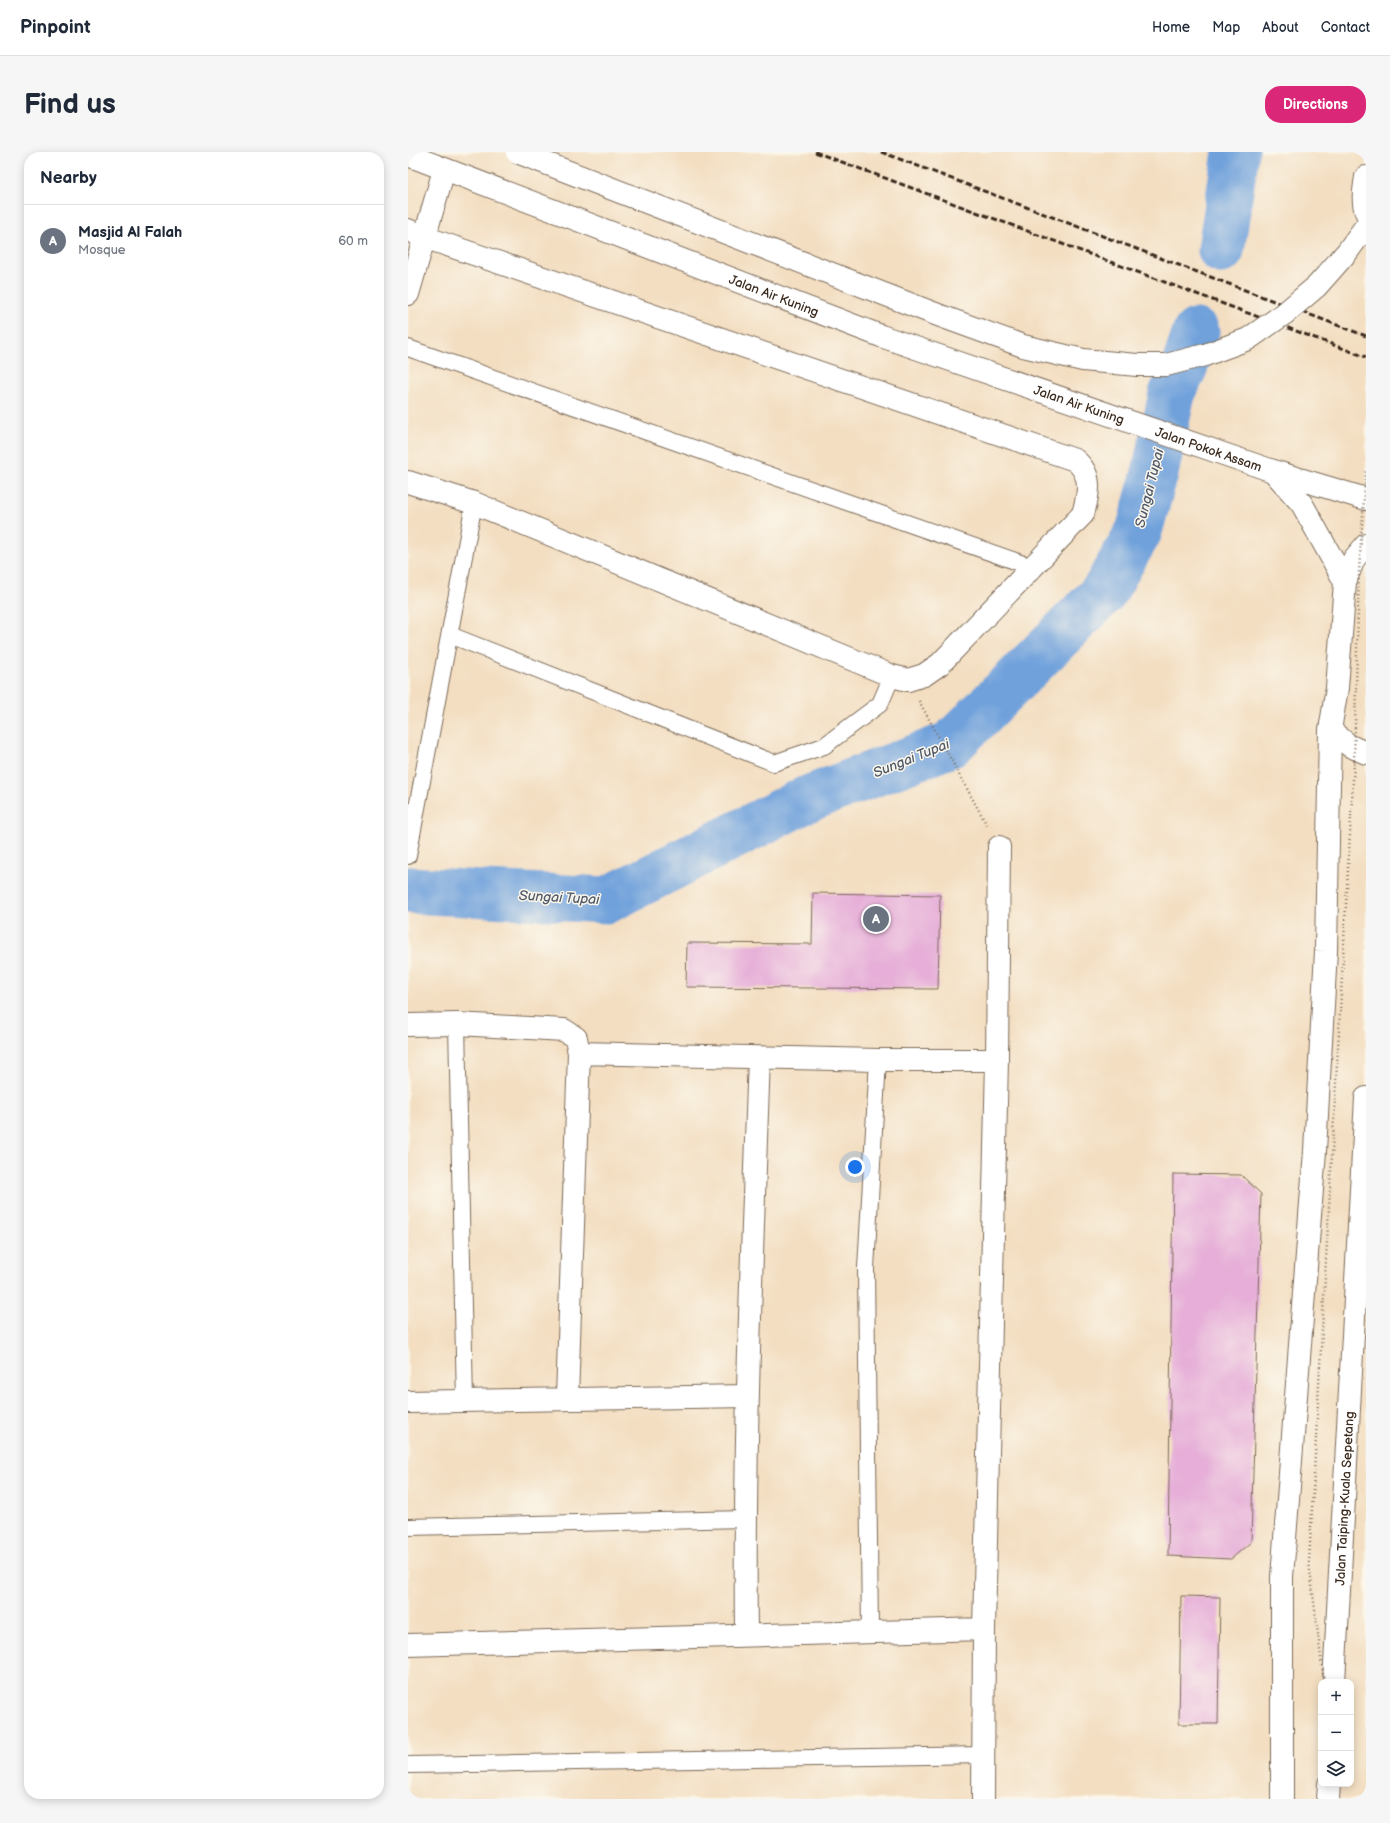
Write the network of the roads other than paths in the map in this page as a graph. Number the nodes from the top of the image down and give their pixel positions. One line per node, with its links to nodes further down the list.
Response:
1 (517, 152): 6 (street, bridge)
2 (408, 155): 3 (street, Jalan Air Kuning)
3 (444, 170): 7 (street); 10 (street, Jalan Air Kuning)
4 (1366, 177): 5 (street)
5 (1366, 212)
6 (1366, 226)
7 (416, 233): 8 (street); 16 (street)
8 (408, 294)
9 (408, 348): 16 (lane)
10 (1145, 426): 11 (street, Jalan Pokok Assam)
11 (1273, 471): 13 (street, Jalan Pokok Assam); 17 (street)
12 (408, 482): 14 (street)
13 (1366, 499)
14 (474, 503): 18 (lane); 19 (street)
15 (1366, 545): 17 (street)
16 (1032, 568): 19 (street)
17 (1345, 582): 20 (street)
18 (450, 635): 19 (lane); 23 (lane)
19 (900, 678)
20 (1330, 730): 21 (street); 46 (street)
21 (1366, 753)
22 (999, 846): 29 (street)
23 (408, 856)
24 (408, 1024): 25 (street)
25 (457, 1024): 26 (street); 34 (lane)
26 (579, 1053): 27 (street); 32 (street)
27 (759, 1058): 28 (street); 31 (street)
28 (878, 1060): 29 (street); 38 (lane)
29 (997, 1060): 37 (street)
30 (1366, 1098): 41 (street, Jalan Taiping-Kuala Sepetang)
31 (747, 1396): 32 (street); 35 (street)
32 (567, 1398): 34 (street)
33 (408, 1402): 34 (street)
34 (465, 1402)
35 (745, 1519): 36 (lane); 39 (street)
36 (408, 1527)
37 (984, 1629): 38 (street); 42 (street)
38 (870, 1632): 39 (street)
39 (746, 1635): 40 (street)
40 (408, 1645)
41 (1334, 1679)
42 (984, 1755): 43 (lane); 45 (street)
43 (408, 1765)
44 (1329, 1787): 47 (street)
45 (983, 1799)
46 (1282, 1799)
47 (1328, 1799)

